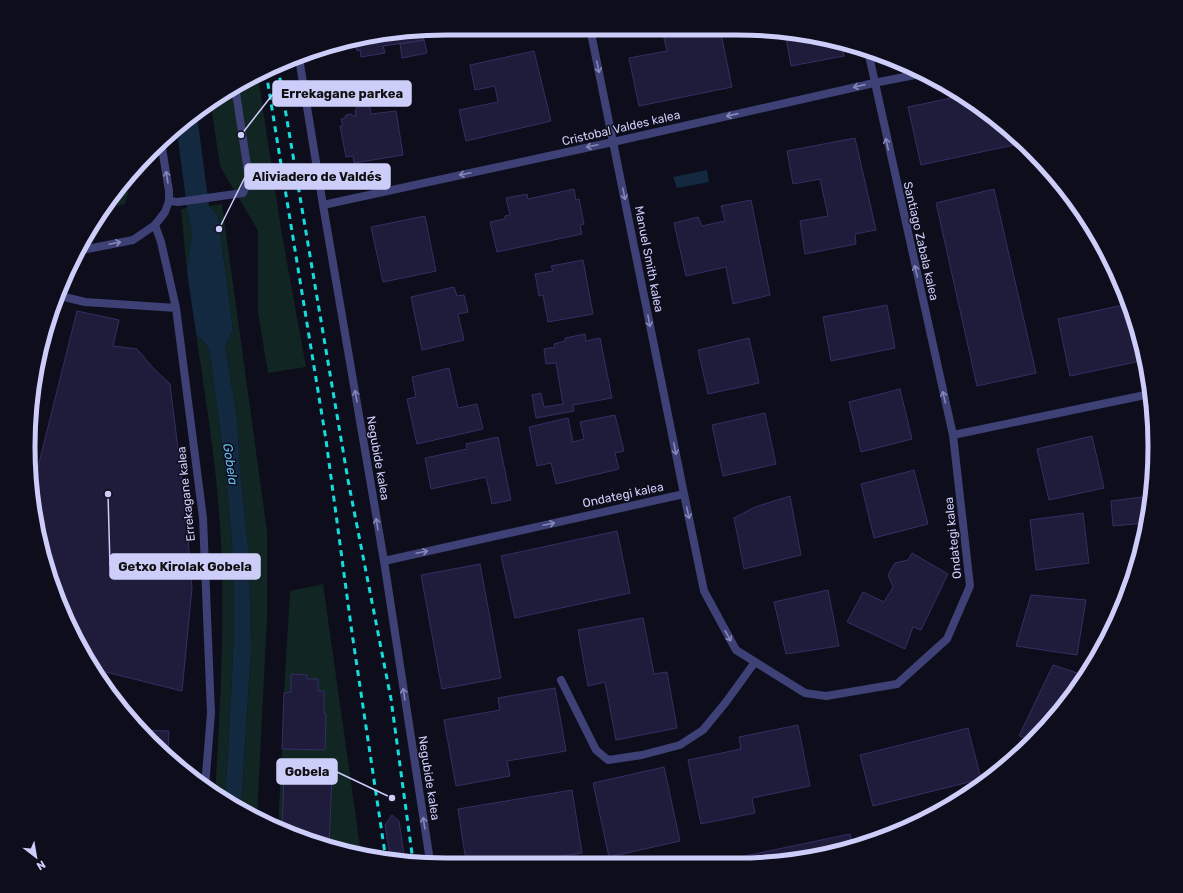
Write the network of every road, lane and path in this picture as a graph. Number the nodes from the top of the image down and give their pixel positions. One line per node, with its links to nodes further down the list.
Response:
1 (591, 35): 7 (street, Manuel Smith kalea, one-way to 7)
2 (869, 57): 5 (street, Santiago Zabala kalea)
3 (300, 62): 10 (street, Negubide kalea)
4 (915, 75): 5 (street, Cristobal Valdes kalea)
5 (874, 83): 7 (street, Cristobal Valdes kalea, one-way to 7); 16 (street, Santiago Zabala kalea, one-way to 5)
6 (236, 93): 9 (street)
7 (613, 142): 10 (street, Cristobal Valdes kalea, one-way to 10); 17 (street, Manuel Smith kalea, one-way to 17)
8 (162, 150): 9 (street, one-way to 8)
9 (169, 201): 11 (street)
10 (322, 205): 18 (street, Negubide kalea, one-way to 10)
11 (156, 225): 12 (street, one-way to 11); 14 (street, Errekagane kalea)
12 (85, 249)
13 (63, 297): 14 (street)
14 (176, 308): 21 (street, Errekagane kalea)
15 (1144, 395): 16 (street)
16 (953, 435): 19 (street, Ondategi kalea)
17 (684, 494): 18 (street, Ondategi kalea, one-way to 17); 19 (street, Ondategi kalea, one-way to 19)
18 (384, 561): 22 (street, Negubide kalea, one-way to 18)
19 (755, 662): 20 (street)
20 (561, 680)
21 (206, 780)
22 (429, 857)

